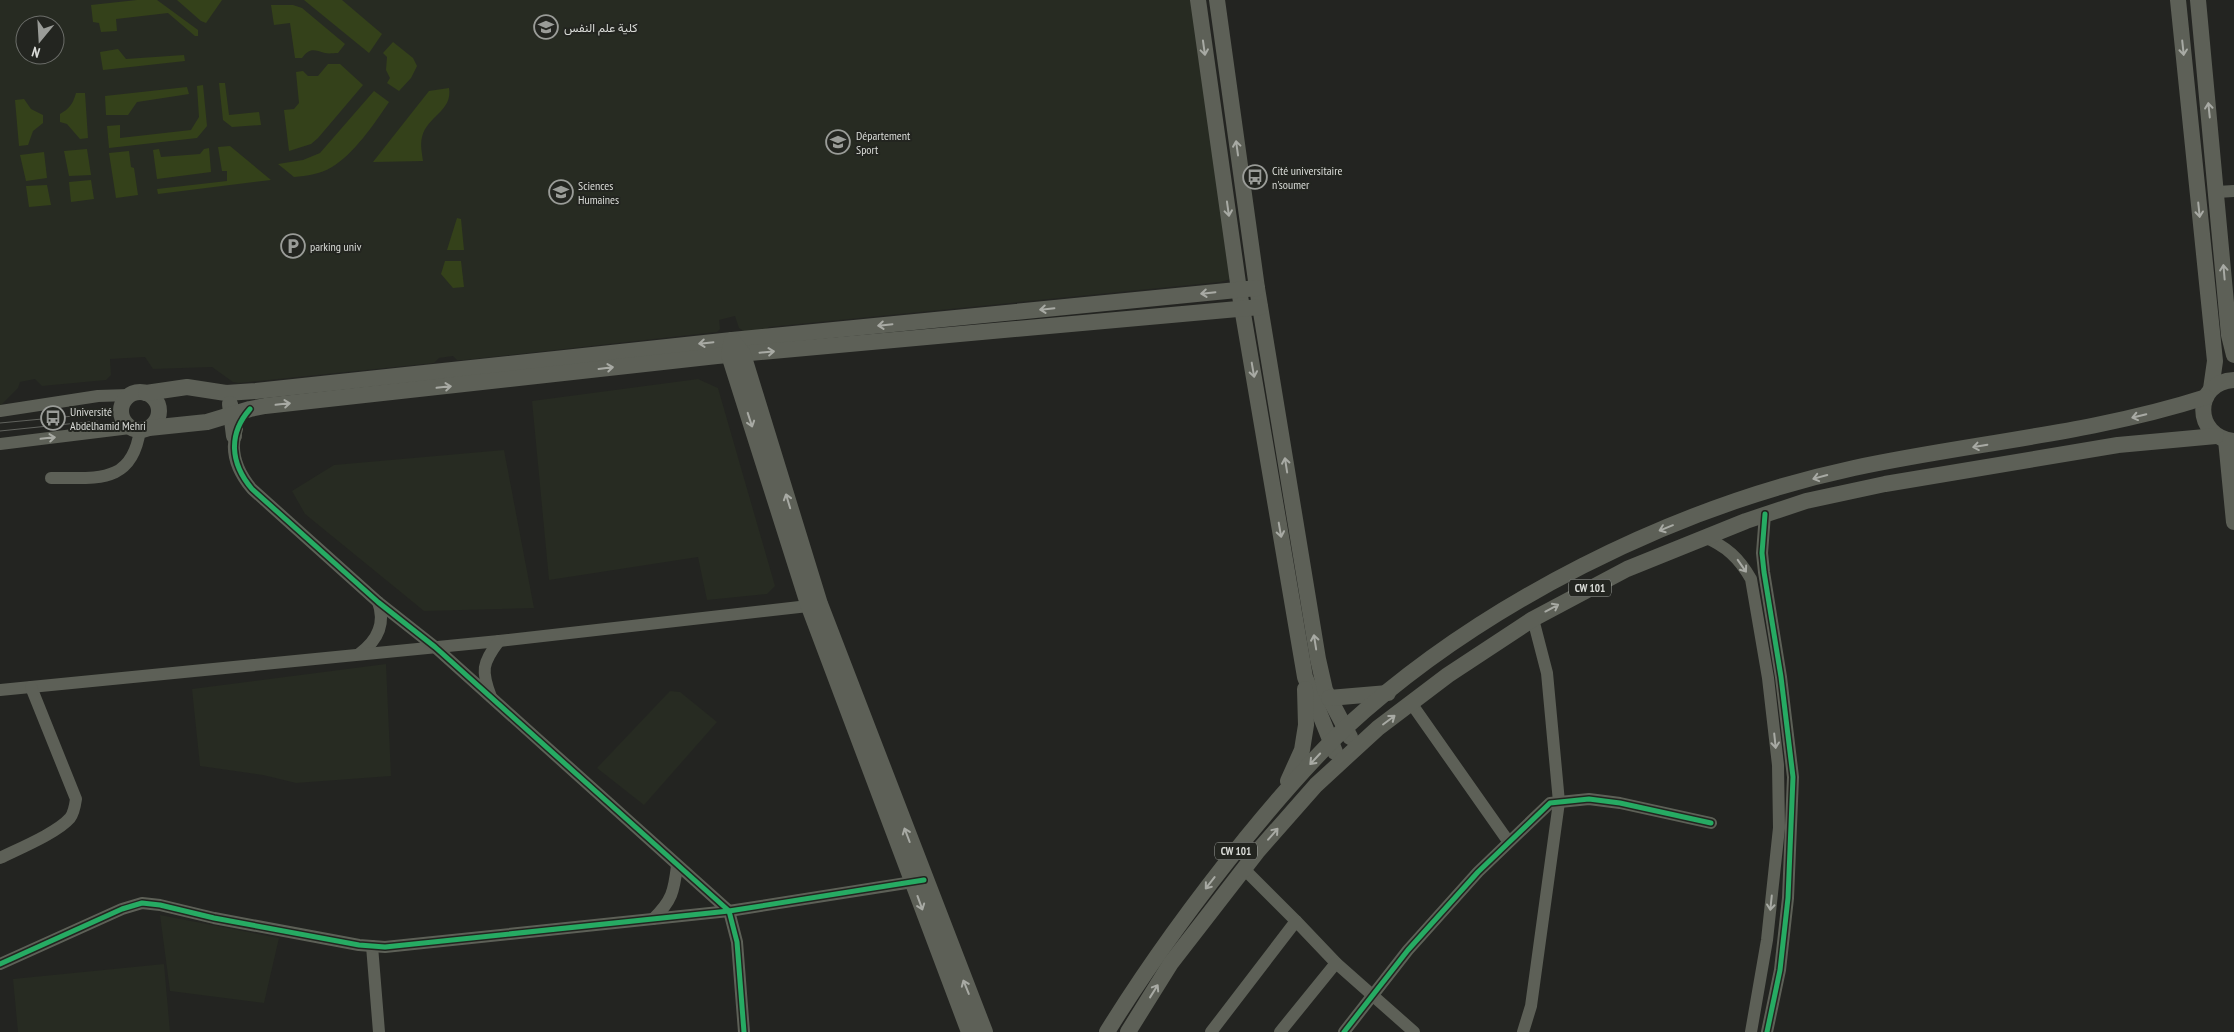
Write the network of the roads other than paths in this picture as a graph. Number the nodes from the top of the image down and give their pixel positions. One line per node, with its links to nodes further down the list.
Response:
1 (1198, 0): 8 (main road, one-way to 8)
2 (1217, 0): 7 (main road, one-way to 2)
3 (2178, 0): 16 (main road, one-way to 16)
4 (2198, 0): 6 (main road, one-way to 4)
5 (2234, 191): 6 (street)
6 (2217, 192): 12 (main road, one-way to 6)
7 (1257, 288): 8 (main road); 9 (main road)
8 (1239, 290): 10 (main road); 11 (main road, one-way to 11)
9 (1260, 307): 10 (main road); 27 (main road, one-way to 9)
10 (1242, 308): 11 (main road, one-way to 10); 28 (main road, one-way to 28)
11 (735, 350): 15 (main road, one-way to 15); 18 (main road, one-way to 11); 33 (main road)
12 (2234, 355)
13 (2234, 380): 16 (main road)
14 (146, 393): 15 (main road); 17 (main road); 22 (main road)
15 (226, 393): 20 (main road)
16 (2208, 393): 24 (main road); 41 (main road, CW 101, one-way to 41)
17 (128, 395): 19 (street); 22 (main road)
18 (250, 409): 20 (main road); 23 (street)
19 (0, 411)
20 (233, 414): 21 (main road); 23 (main road)
21 (216, 420): 22 (main road); 23 (street)
22 (140, 429): 25 (street, one-way to 22); 26 (street)
23 (234, 439): 32 (street)
24 (2225, 439): 29 (main road, CW 101); 30 (main road)
25 (0, 444)
26 (51, 478)
27 (1289, 486): 28 (main road); 42 (main road, one-way to 27)
28 (1273, 490): 38 (main road, one-way to 38)
29 (1765, 514): 31 (main road, CW 101); 45 (street)
30 (2234, 522)
31 (1704, 537): 34 (main road, CW 101, one-way to 31); 45 (street, one-way to 45)
32 (378, 602): 36 (street); 37 (street)
33 (814, 605): 35 (street); 57 (main road)
34 (1533, 619): 44 (main road, CW 101); 51 (street)
35 (499, 641): 36 (street); 43 (street)
36 (435, 647): 37 (street); 43 (street)
37 (357, 655): 39 (street)
38 (1305, 677): 42 (main road); 50 (main road)
39 (31, 687): 40 (street); 54 (street)
40 (0, 690)
41 (1388, 693): 42 (main road); 46 (main road, CW 101)
42 (1322, 695): 46 (main road); 47 (main road)
43 (491, 700): 55 (street)
44 (1411, 703): 48 (main road, CW 101, one-way to 44); 53 (street)
45 (1779, 711): 76 (street, one-way to 76); 77 (street)
46 (1345, 729): 47 (main road, CW 101); 48 (main road)
47 (1331, 743): 49 (main road); 50 (main road, CW 101, one-way to 50)
48 (1356, 748): 49 (main road, CW 101)
49 (1340, 763): 56 (main road, CW 101, one-way to 49)
50 (1282, 794): 69 (main road, CW 101, one-way to 69)
51 (1559, 802): 52 (street); 53 (street); 75 (street)
52 (1711, 823)
53 (1508, 841): 64 (street)
54 (0, 858)
55 (677, 866): 58 (street); 59 (street)
56 (1244, 869): 60 (street); 70 (main road, CW 101, one-way to 56)
57 (918, 881): 58 (street); 67 (main road, one-way to 67); 68 (main road, one-way to 57)
58 (728, 911): 59 (street); 66 (street)
59 (653, 919): 61 (street)
60 (1296, 921): 62 (street); 71 (street)
61 (372, 946): 63 (street); 65 (street)
62 (1336, 963): 64 (street); 72 (street)
63 (0, 964)
64 (1372, 994): 73 (street); 74 (street)
65 (379, 1032)
66 (744, 1032)
67 (969, 1032)
68 (984, 1032)
69 (1107, 1032)
70 (1128, 1032)
71 (1211, 1032)
72 (1280, 1032)
73 (1344, 1032)
74 (1414, 1032)
75 (1523, 1032)
76 (1751, 1032)
77 (1768, 1032)

